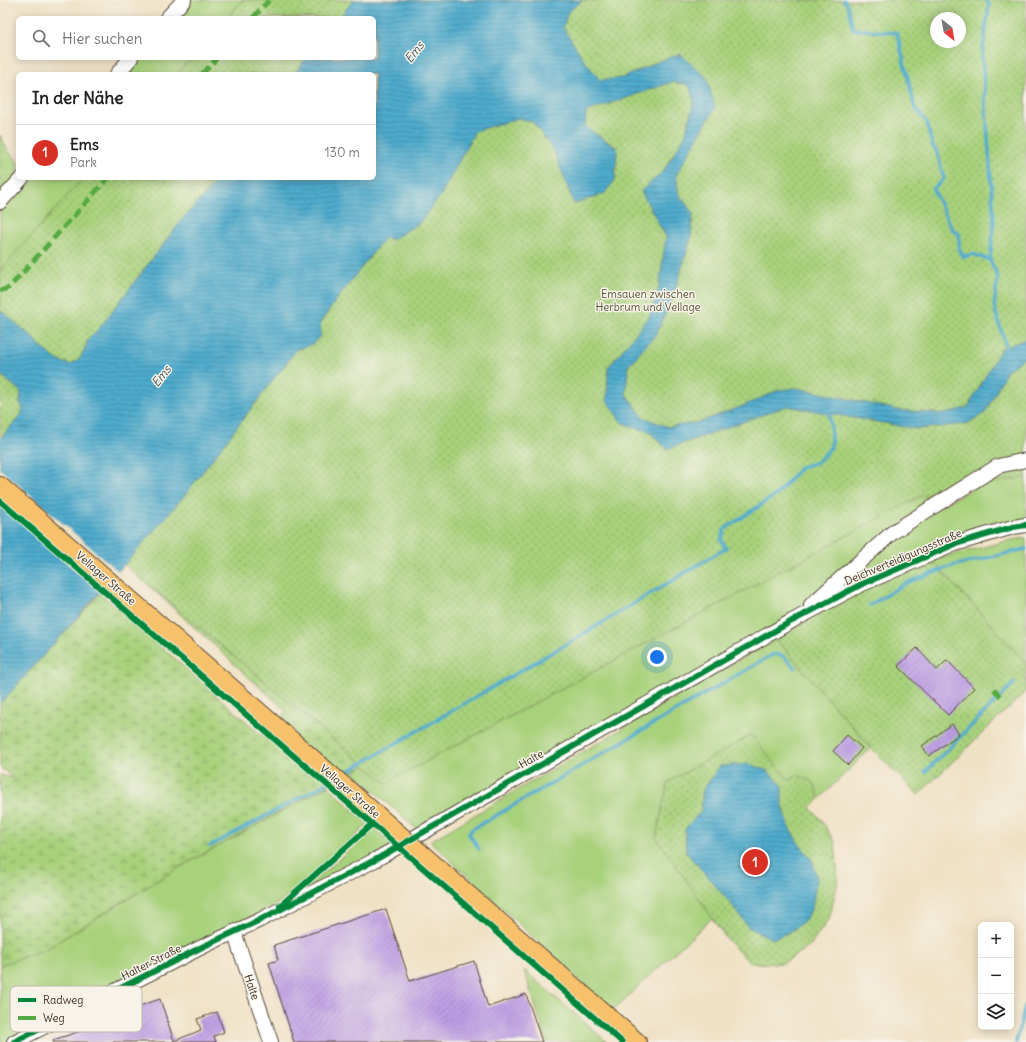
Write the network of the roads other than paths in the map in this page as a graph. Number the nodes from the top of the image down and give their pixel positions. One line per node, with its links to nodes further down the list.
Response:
1 (184, 0): 2 (street)
2 (169, 16)
3 (129, 60): 4 (street)
4 (118, 72)
5 (20, 180): 6 (street)
6 (0, 202)
7 (1026, 460): 10 (street)
8 (0, 486): 17 (main road, Vellager Straße, bridge)
9 (1026, 525): 10 (street, Deichverteidigungsstraße)
10 (792, 621): 11 (street, Halte)
11 (277, 911): 12 (street, Halter Straße)
12 (234, 932): 13 (street, Halter Straße); 16 (street, Halte)
13 (126, 986)
14 (34, 1032): 15 (street, Halter Straße)
15 (14, 1042)
16 (271, 1042)
17 (637, 1042)

